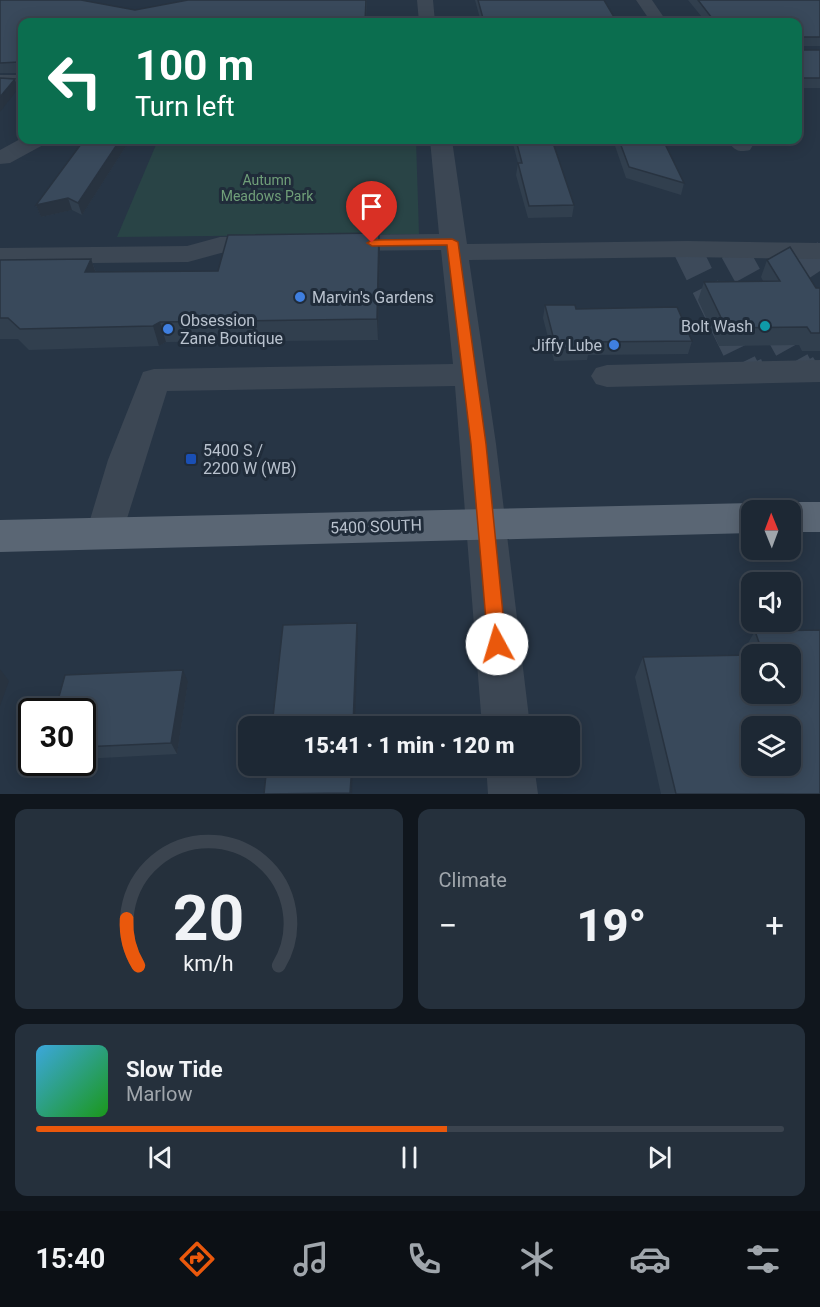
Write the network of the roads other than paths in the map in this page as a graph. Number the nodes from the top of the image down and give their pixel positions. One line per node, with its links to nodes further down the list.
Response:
1 (425, 0): 3 (street)
2 (644, 0): 4 (street)
3 (427, 18)
4 (656, 18)
5 (0, 81): 6 (street)
6 (18, 81)
7 (28, 144): 9 (street)
8 (441, 144): 10 (street)
9 (2, 158)
10 (453, 247): 11 (street); 12 (street); 14 (street)
11 (820, 251)
12 (0, 256)
13 (820, 371): 15 (street)
14 (470, 375): 19 (street); 20 (street)
15 (608, 376)
16 (801, 517): 17 (main road)
17 (820, 517)
18 (741, 518): 19 (main road, 5400 SOUTH)
19 (486, 523): 20 (main road, 5400 SOUTH); 22 (street)
20 (105, 533): 21 (main road, 5400 SOUTH)
21 (0, 536)
22 (505, 716)
23 (511, 776): 24 (street)
24 (513, 794)

